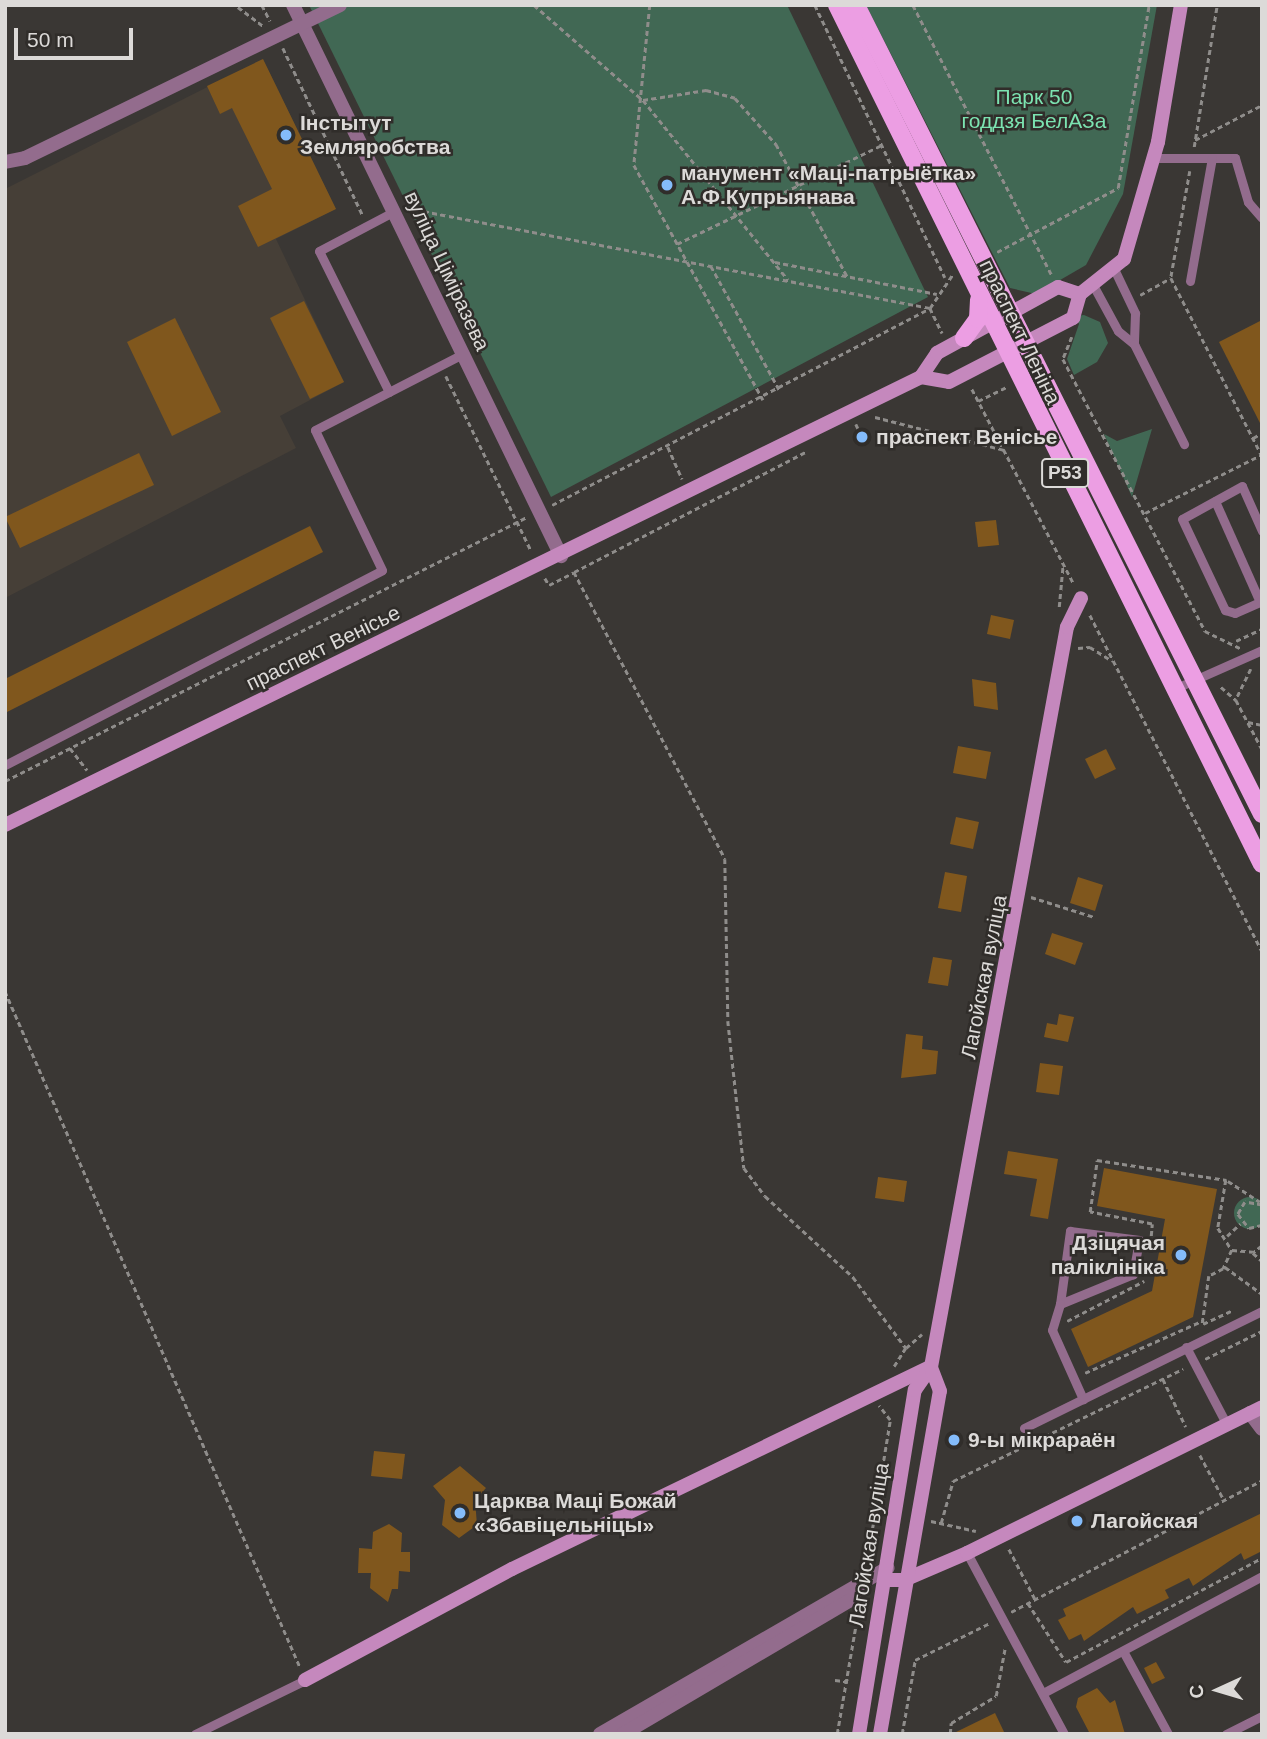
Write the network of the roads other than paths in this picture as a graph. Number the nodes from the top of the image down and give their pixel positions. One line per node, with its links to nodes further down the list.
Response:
1 (293, 5): 6 (street, вуліца Ціміразева)
2 (340, 5): 6 (street)
3 (837, 5): 15 (main road, праспект Леніна / Р53)
4 (856, 5): 16 (main road, праспект Леніна / Р53)
5 (1181, 5): 7 (main road)
6 (303, 24): 9 (street); 10 (street, вуліца Ціміразева)
7 (1154, 158): 8 (lane); 12 (main road)
8 (1212, 158): 11 (lane); 13 (lane)
9 (5, 162)
10 (394, 208): 21 (street, вуліца Ціміразева); 24 (lane)
11 (1262, 218)
12 (1115, 271): 14 (main road); 20 (lane)
13 (1190, 281)
14 (1087, 289): 16 (main road, праспект Венісье); 19 (main road, праспект Венісье); 20 (lane)
15 (979, 300): 17 (main road, праспект Леніна / Р53); 18 (main road)
16 (1009, 313): 17 (main road, праспект Венісье); 19 (main road, праспект Леніна / Р53)
17 (990, 323): 18 (main road, праспект Венісье); 22 (main road, праспект Леніна / Р53)
18 (957, 342): 23 (main road, праспект Венісье)
19 (1024, 344): 22 (main road, праспект Венісье); 32 (main road, праспект Леніна / Р53)
20 (1134, 344): 25 (lane)
21 (463, 354): 24 (lane); 28 (street, вуліца Ціміразева)
22 (1005, 354): 23 (main road, праспект Венісье); 33 (main road, праспект Леніна / Р53)
23 (921, 377): 28 (main road, праспект Венісье)
24 (388, 392): 34 (lane)
25 (1184, 444)
26 (1215, 501): 27 (lane); 30 (lane); 30 (lane)
27 (1262, 531)
28 (561, 556): 36 (main road, праспект Венісье)
29 (1081, 598): 41 (main road, Лагойская вуліца)
30 (1261, 601)
31 (1262, 650): 32 (lane)
32 (1194, 680): 33 (lane); 35 (main road, праспект Леніна / Р53)
33 (1174, 689): 37 (main road, праспект Леніна / Р53)
34 (5, 765)
35 (1262, 814)
36 (5, 825)
37 (1262, 863)
38 (1060, 1304): 38 (lane); 42 (lane)
39 (1262, 1311): 40 (lane)
40 (1186, 1348): 42 (lane); 44 (lane)
41 (931, 1367): 48 (main road, Лагойская вуліца); 49 (main road, Лагойская вуліца); 52 (main road)
42 (1083, 1399): 45 (lane)
43 (1256, 1410): 44 (main road); 46 (street)
44 (1227, 1425): 47 (main road)
45 (1024, 1428)
46 (1262, 1429)
47 (967, 1553): 49 (main road); 53 (lane)
48 (886, 1574): 49 (main road); 56 (street); 57 (street); 58 (main road, Лагойская вуліца)
49 (904, 1575): 59 (main road, Лагойская вуліца)
50 (1262, 1576): 51 (lane)
51 (1123, 1651): 53 (lane); 61 (lane)
52 (305, 1680): 55 (lane)
53 (1042, 1693): 60 (lane)
54 (1262, 1716): 62 (lane)
55 (195, 1734)
56 (600, 1734)
57 (623, 1734)
58 (859, 1734)
59 (880, 1734)
60 (1064, 1734)
61 (1168, 1734)
62 (1226, 1734)

